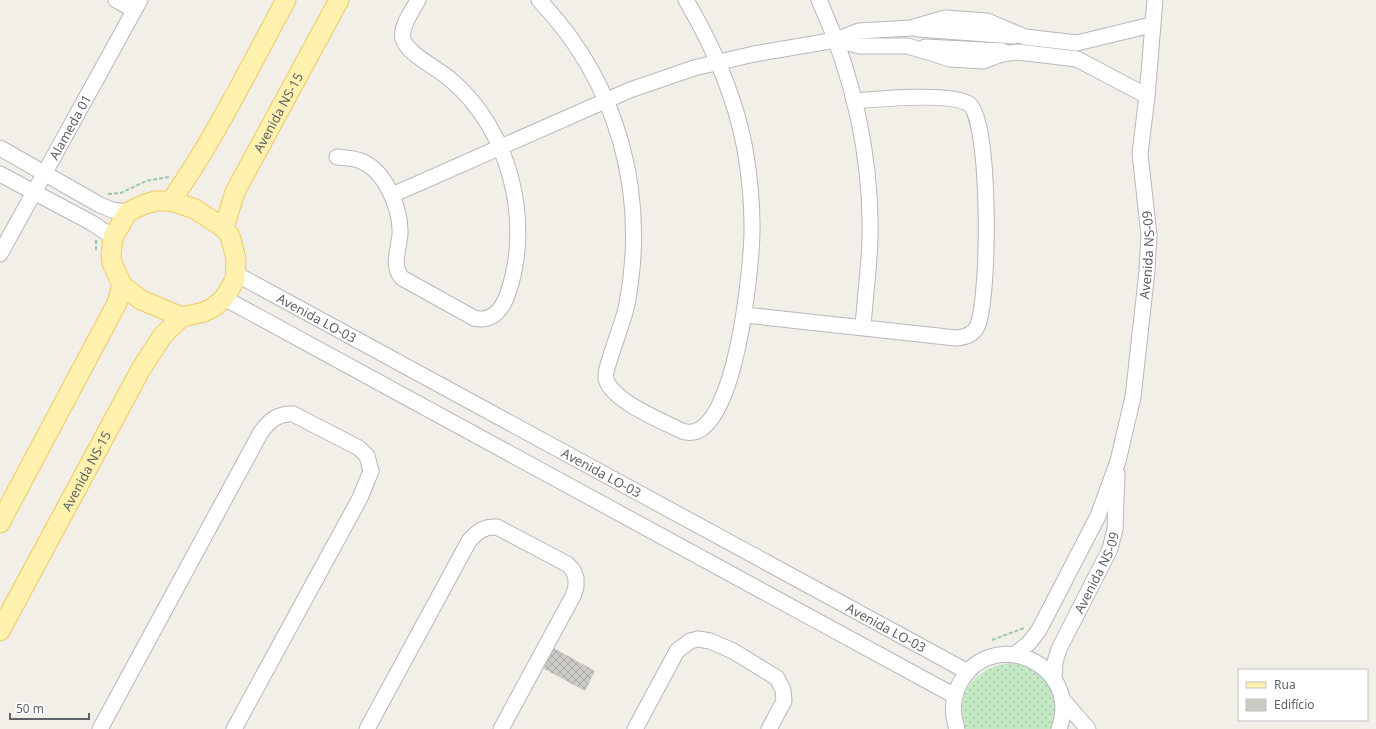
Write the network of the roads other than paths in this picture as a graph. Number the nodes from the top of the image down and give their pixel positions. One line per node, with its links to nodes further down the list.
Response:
1 (116, 0): 9 (street)
2 (286, 0): 25 (main road)
3 (339, 0): 27 (main road, Avenida NS-15)
4 (418, 0): 18 (street)
5 (538, 0): 16 (street)
6 (686, 0): 14 (street)
7 (820, 0): 11 (street)
8 (1155, 0): 10 (street, Avenida NS-09)
9 (137, 5): 21 (street, Alameda 01)
10 (1152, 25): 12 (street); 15 (street, Avenida NS-09)
11 (836, 40): 12 (street); 13 (street); 14 (street); 17 (street)
12 (1077, 43): 13 (street)
13 (1075, 59): 15 (street)
14 (717, 62): 16 (street); 33 (street)
15 (1147, 96): 36 (street, Avenida NS-09)
16 (605, 100): 18 (street); 33 (street)
17 (854, 101): 35 (street); 35 (street)
18 (499, 147): 24 (street); 24 (street)
19 (0, 148): 21 (street)
20 (337, 158): 24 (street)
21 (45, 173): 23 (street, Alameda 01); 26 (street)
22 (0, 174): 23 (street)
23 (34, 192): 28 (street); 29 (street, Alameda 01)
24 (392, 195)
25 (171, 201): 26 (main road); 27 (main road)
26 (128, 212): 28 (main road)
27 (224, 228): 30 (main road)
28 (113, 237): 31 (main road)
29 (0, 254)
30 (236, 274): 32 (main road); 40 (street, Avenida LO-03)
31 (122, 285): 34 (main road); 37 (main road)
32 (224, 298): 34 (main road); 42 (street, Avenida LO-03)
33 (745, 315): 35 (street)
34 (182, 317): 38 (main road, Avenida NS-15)
35 (863, 327)
36 (1118, 461): 39 (street, Avenida NS-09); 41 (street, Avenida NS-09)
37 (0, 523)
38 (0, 631)
39 (1014, 654): 40 (street); 41 (street)
40 (968, 672): 42 (street)
41 (1054, 680): 43 (street)
42 (955, 696): 50 (street)
43 (1062, 699): 51 (street); 52 (street)
44 (100, 729): 45 (street)
45 (234, 729)
46 (367, 729): 47 (street)
47 (501, 729)
48 (635, 729): 49 (street)
49 (769, 729)
50 (958, 729)
51 (1059, 729)
52 (1088, 729)

